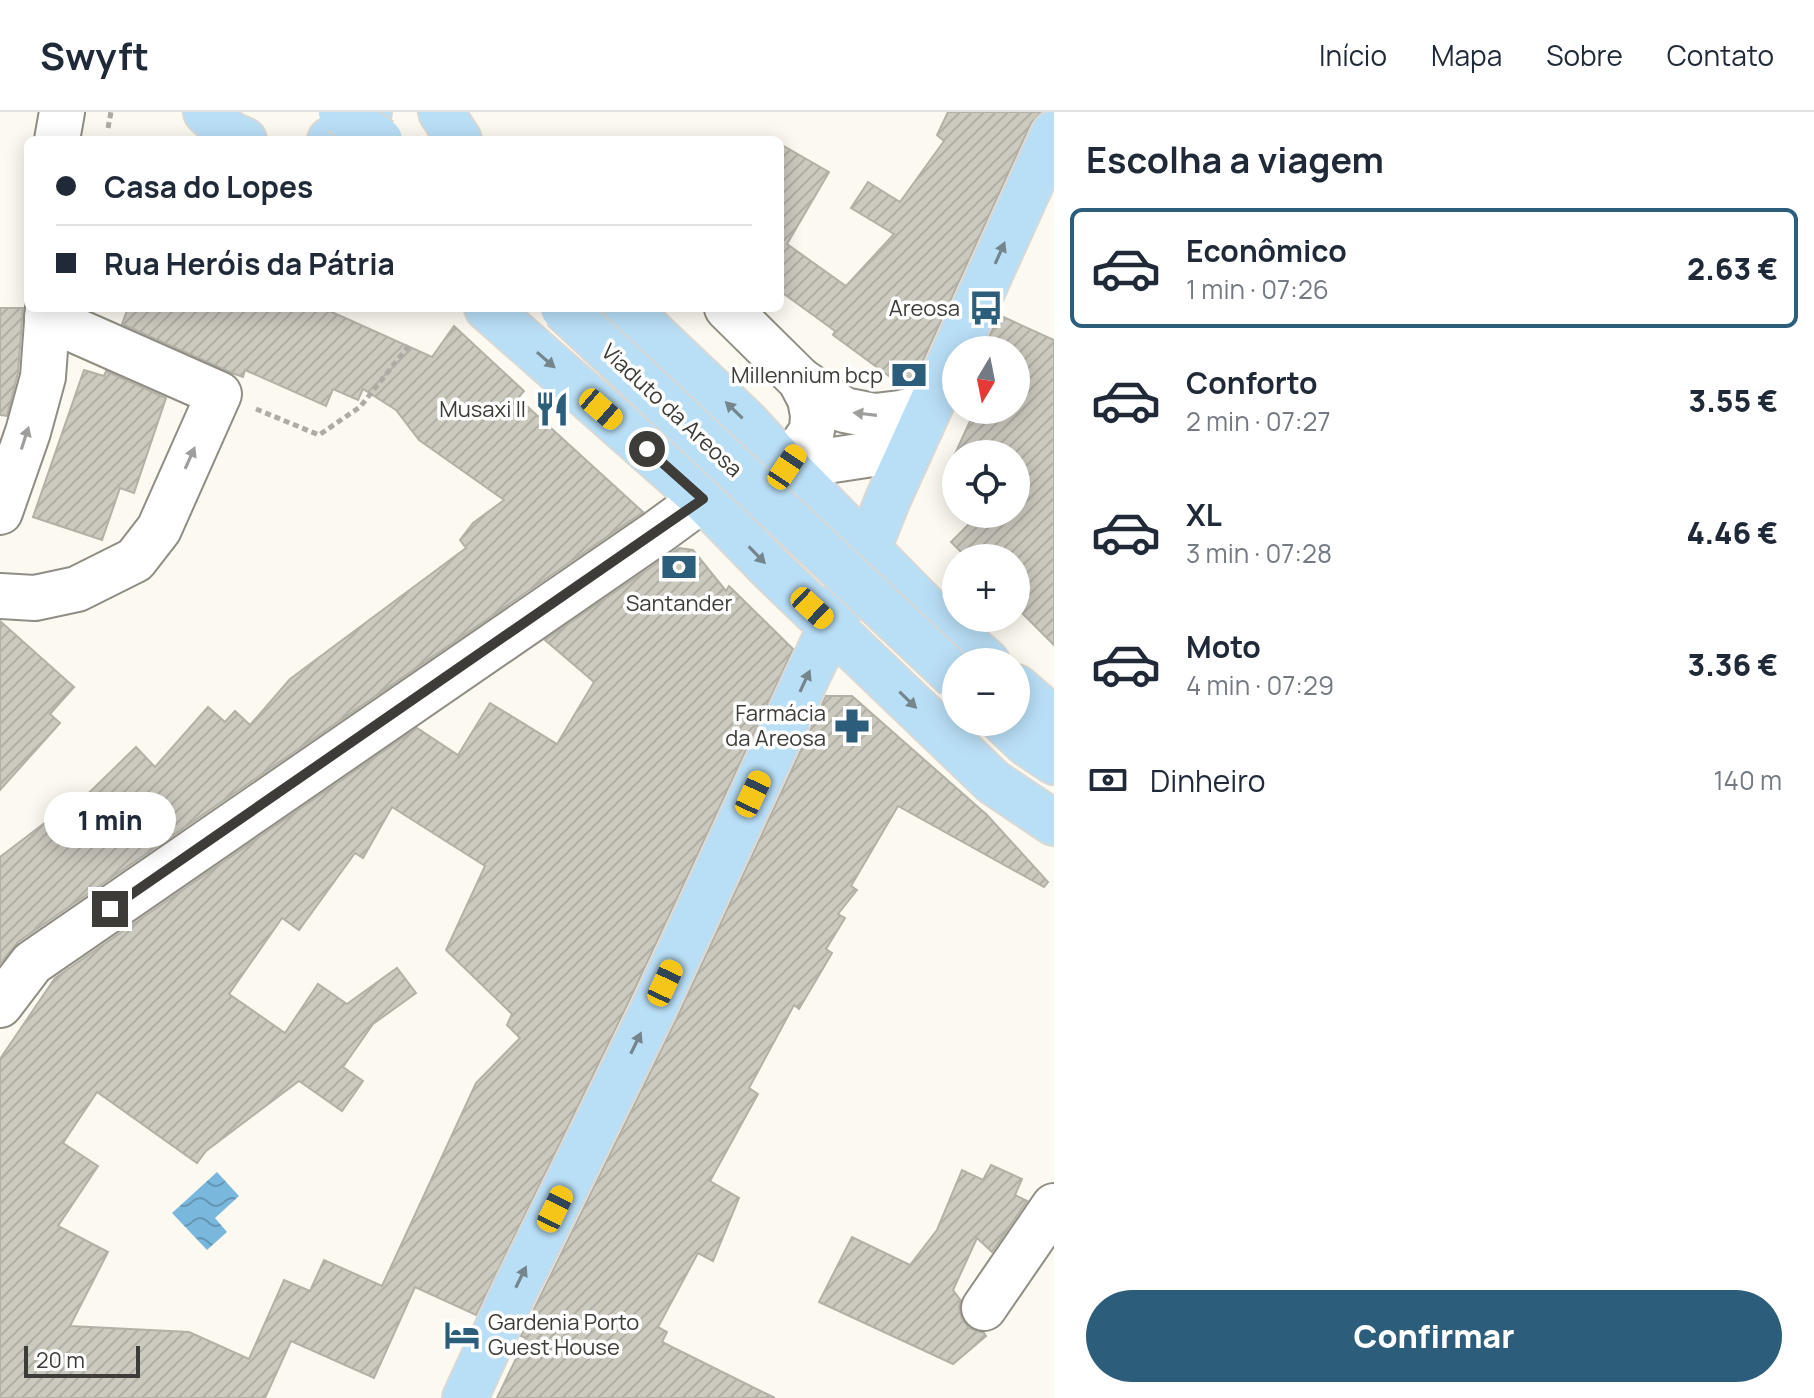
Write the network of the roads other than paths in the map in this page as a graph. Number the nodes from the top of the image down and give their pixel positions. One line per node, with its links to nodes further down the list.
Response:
1 (62, 112): 7 (street)
2 (341, 112): 10 (main road, bridge)
3 (369, 112): 9 (main road)
4 (441, 112): 11 (main road)
5 (203, 113): 8 (main road)
6 (1054, 133): 18 (main road, one-way to 6)
7 (58, 136)
8 (235, 136)
9 (339, 136)
10 (374, 136)
11 (456, 136)
12 (492, 312): 20 (main road, one-way to 20)
13 (567, 312): 27 (main road, Viaduto da Areosa, bridge)
14 (630, 312): 19 (main road, one-way to 14)
15 (731, 312): 17 (street)
16 (48, 313): 21 (street, one-way to 16); 23 (street, one-way to 16)
17 (800, 380): 18 (street, one-way to 17); 19 (street)
18 (928, 411): 19 (street); 22 (main road)
19 (787, 467): 20 (street); 22 (main road)
20 (703, 499): 25 (main road, one-way to 25); 32 (street)
21 (0, 512)
22 (868, 549): 24 (main road); 25 (main road)
23 (0, 596)
24 (929, 611): 26 (main road); 28 (main road)
25 (832, 626): 28 (main road); 35 (main road, one-way to 25)
26 (971, 648)
27 (942, 664)
28 (875, 668): 31 (main road, one-way to 31)
29 (1034, 708): 30 (main road)
30 (1054, 762)
31 (1054, 823)
32 (0, 1005)
33 (1054, 1206): 34 (street)
34 (984, 1308)
35 (465, 1398)

